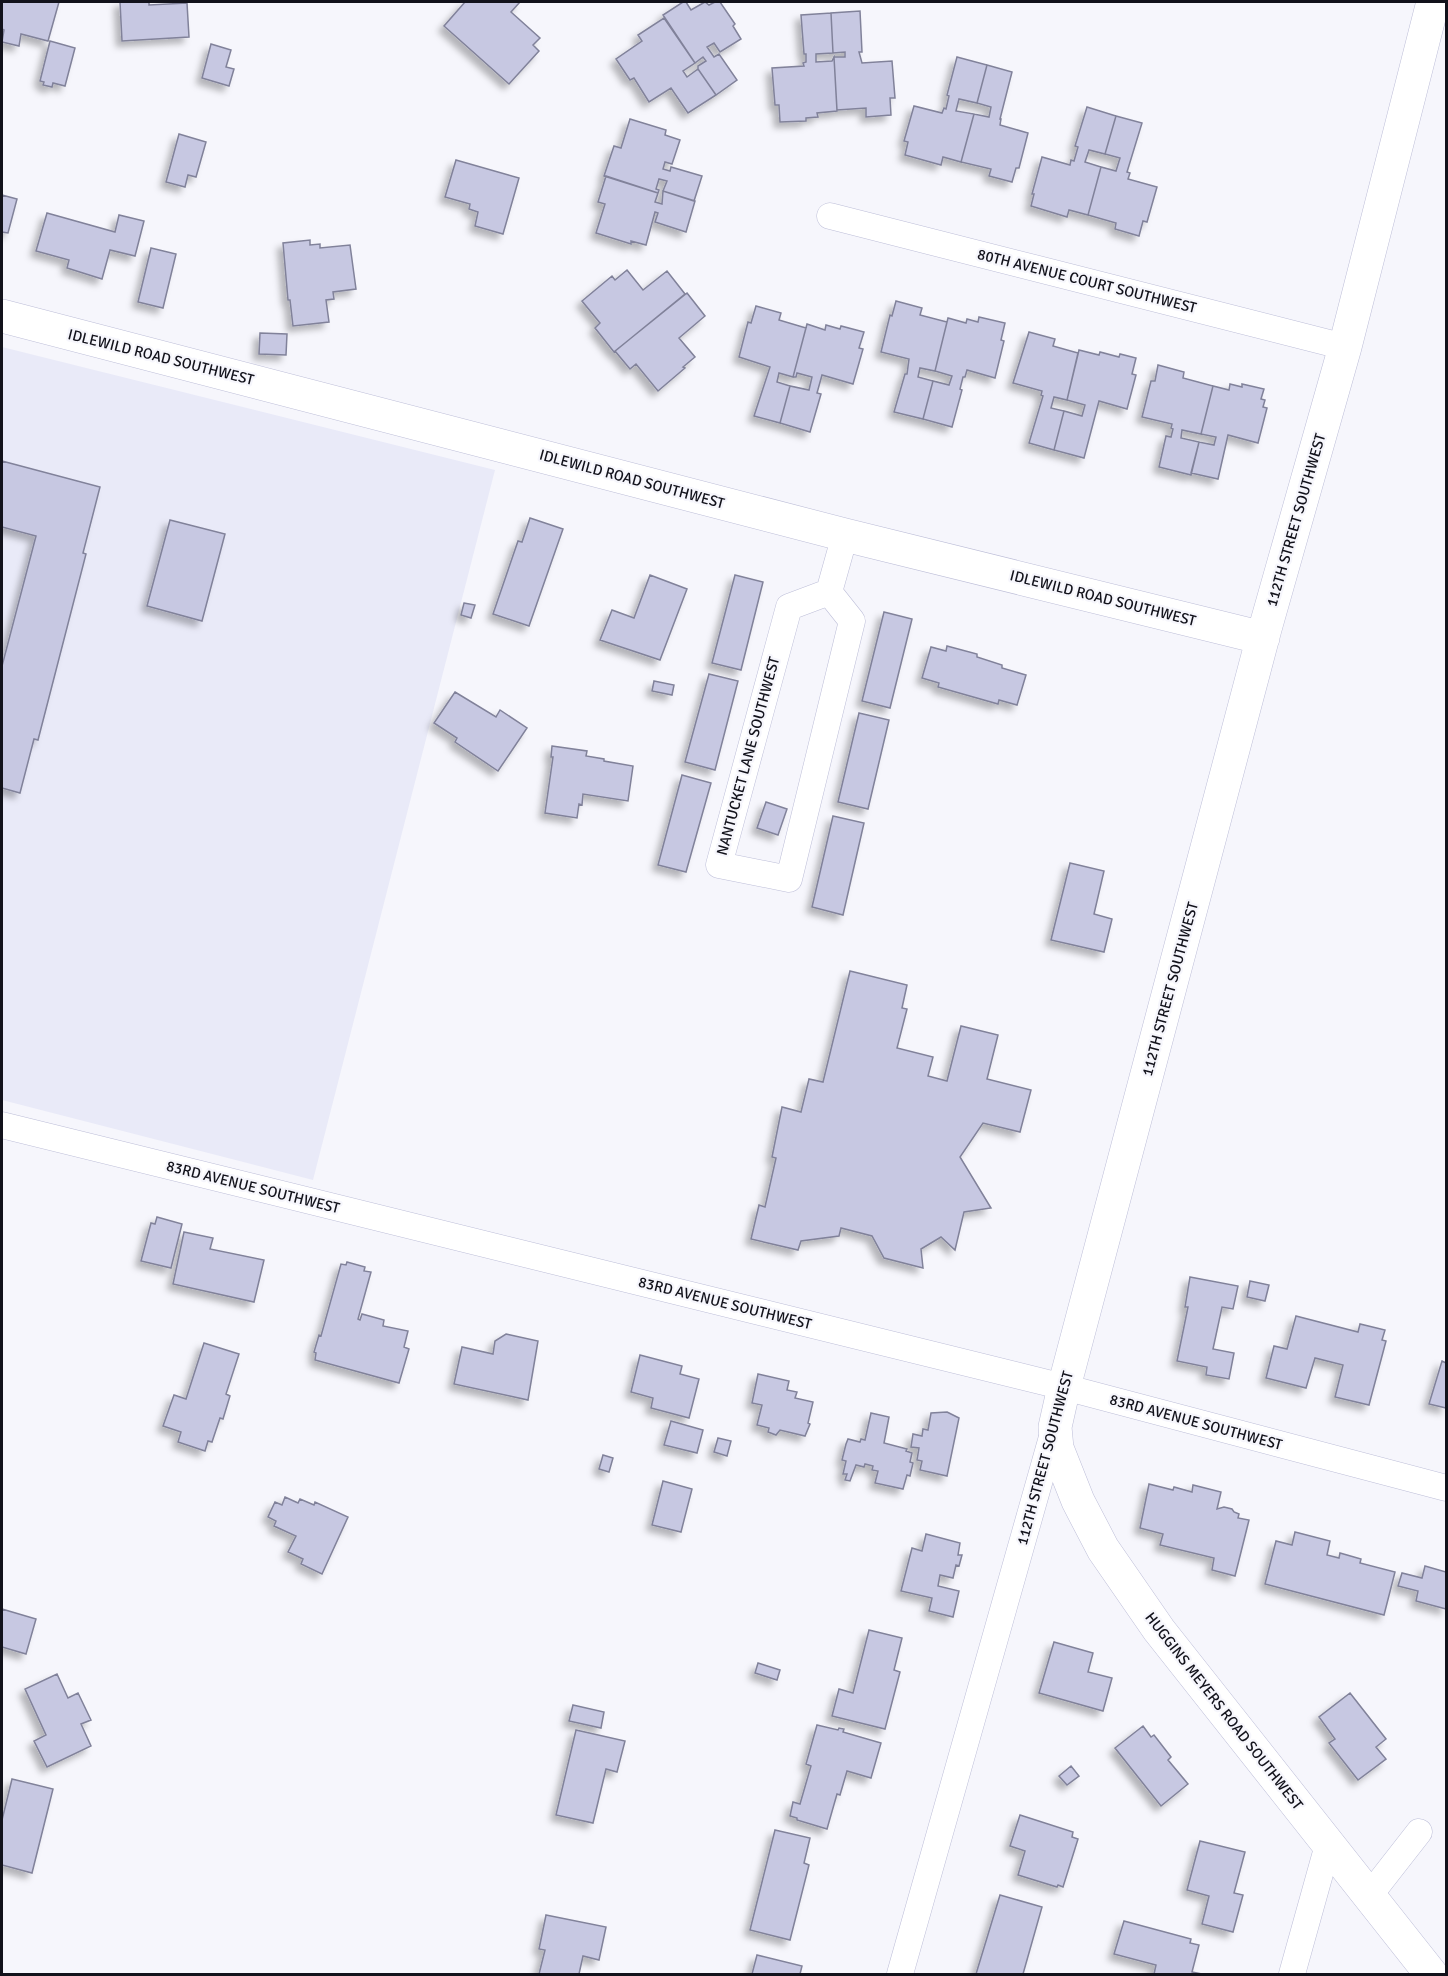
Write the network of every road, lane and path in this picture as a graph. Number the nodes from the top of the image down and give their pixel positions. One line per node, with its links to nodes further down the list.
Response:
1 (1433, 2): 4 (street, 112TH STREET SOUTHWEST)
2 (830, 216): 4 (street, 80TH AVENUE COURT SOUTHWEST)
3 (2, 316): 5 (street, IDLEWILD ROAD SOUTHWEST)
4 (1345, 347): 7 (street, 112TH STREET SOUTHWEST)
5 (845, 534): 6 (street); 7 (street, IDLEWILD ROAD SOUTHWEST)
6 (829, 592): 6 (street, NANTUCKET LANE SOUTHWEST)
7 (1263, 638): 9 (street, 112TH STREET SOUTHWEST)
8 (2, 1125): 9 (street, 83RD AVENUE SOUTHWEST)
9 (1064, 1386): 10 (street, 112TH STREET SOUTHWEST); 11 (street, 83RD AVENUE SOUTHWEST)
10 (1055, 1426): 13 (street, HUGGINS MEYERS ROAD SOUTHWEST); 15 (street, 112TH STREET SOUTHWEST)
11 (1446, 1488)
12 (1419, 1832): 14 (street)
13 (1328, 1845): 14 (street, HUGGINS MEYERS ROAD SOUTHWEST); 16 (street)
14 (1372, 1892): 17 (street, HUGGINS MEYERS ROAD SOUTHWEST)
15 (900, 1974)
16 (1292, 1974)
17 (1431, 1974)

